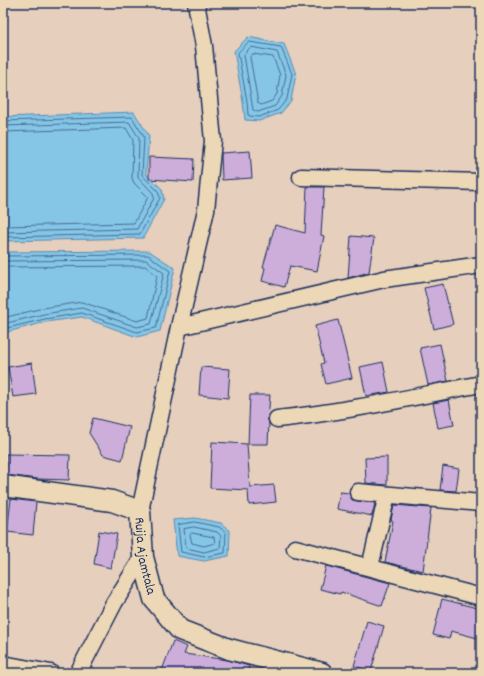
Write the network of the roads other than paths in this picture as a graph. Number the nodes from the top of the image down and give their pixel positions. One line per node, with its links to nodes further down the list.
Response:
1 (196, 3): 5 (street)
2 (301, 177): 3 (street)
3 (481, 182)
4 (481, 265): 5 (street)
5 (179, 327): 12 (street)
6 (481, 384): 7 (street)
7 (277, 418)
8 (3, 486): 12 (street, Ruija Ajamtala)
9 (358, 492): 10 (street)
10 (388, 495): 11 (street); 15 (street)
11 (481, 503)
12 (140, 511): 14 (street, Ruija Ajamtala)
13 (296, 548): 15 (street)
14 (143, 557): 19 (street); 20 (street, Ruija Ajamtala)
15 (370, 567): 16 (street)
16 (481, 597)
17 (3, 664): 18 (street)
18 (51, 673)
19 (78, 673)
20 (322, 673)

